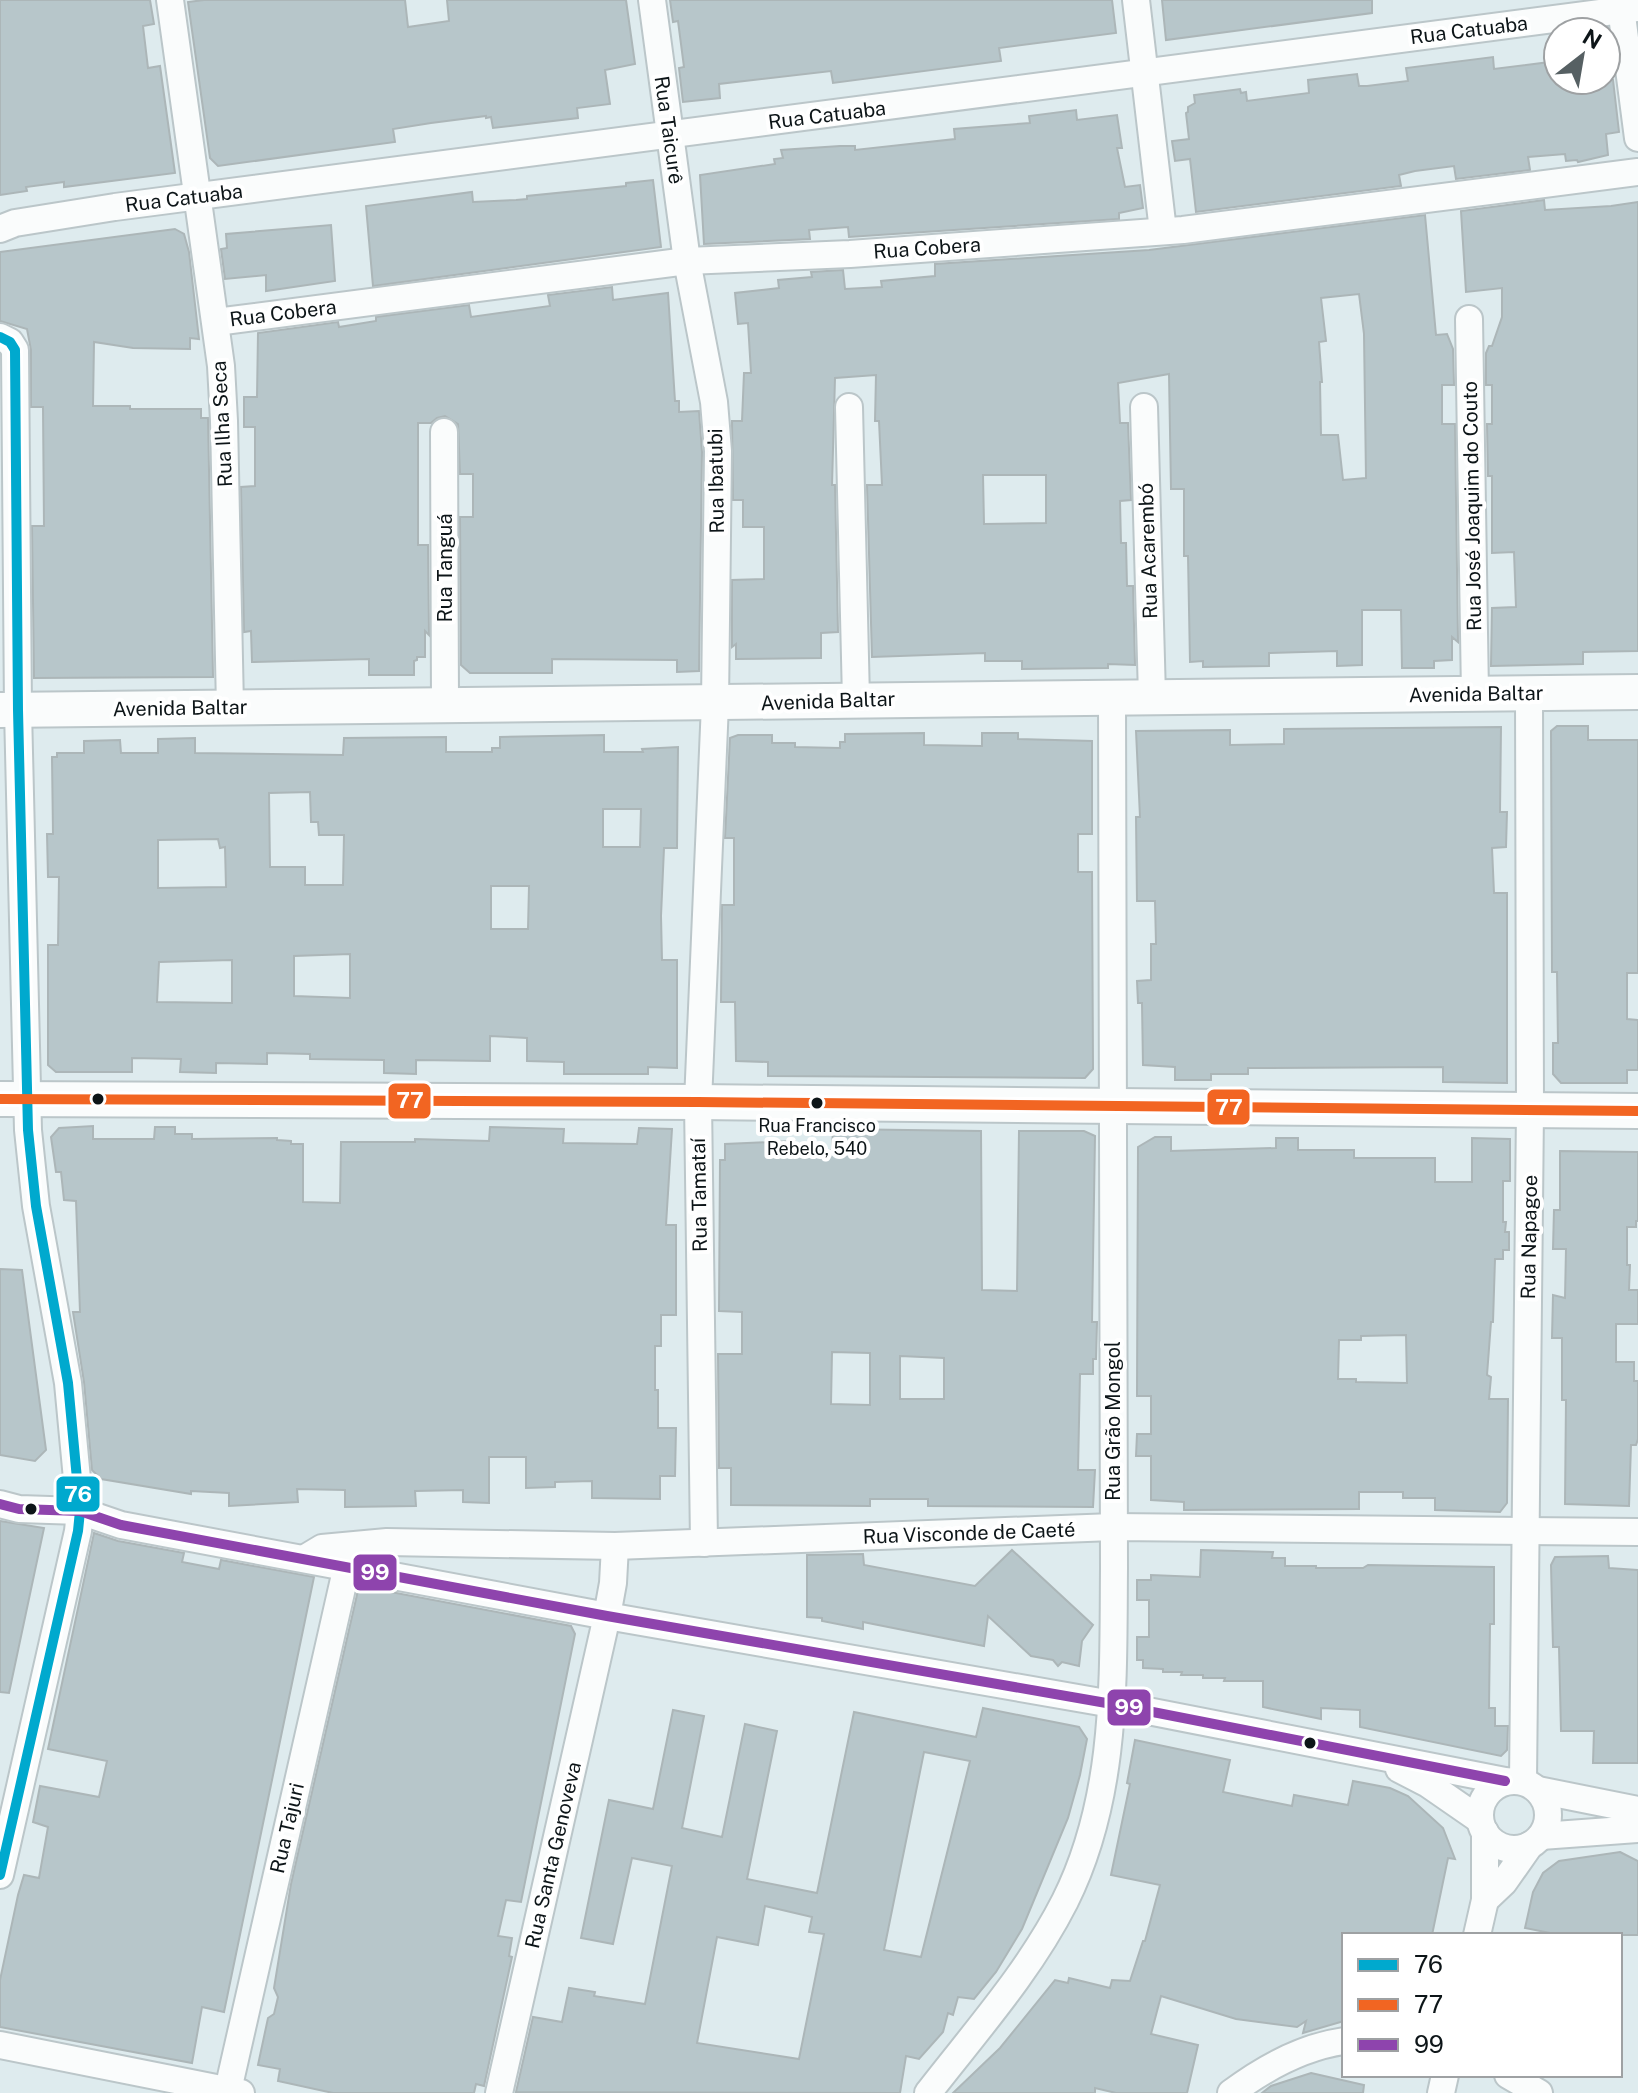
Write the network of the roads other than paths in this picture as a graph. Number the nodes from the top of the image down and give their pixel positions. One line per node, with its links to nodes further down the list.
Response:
1 (170, 0): 9 (street, Rua Ilha Seca)
2 (652, 0): 6 (street, Rua Taicurê)
3 (1136, 0): 5 (street)
4 (1626, 6): 5 (street, Rua Catuaba); 7 (street)
5 (1145, 73): 6 (street, Rua Catuaba); 11 (street)
6 (670, 135): 9 (street, Rua Catuaba); 12 (street, Rua Taicurê)
7 (1638, 138)
8 (1638, 172): 11 (street, Rua Cobera)
9 (198, 197): 10 (street, Rua Catuaba); 14 (street, Rua Ilha Seca)
10 (5, 225)
11 (1163, 231): 12 (street, Rua Cobera)
12 (687, 261): 14 (street, Rua Cobera); 26 (street, Rua Ibatubi)
13 (1469, 319): 21 (street, Rua José Joaquim do Couto)
14 (216, 322): 27 (street, Rua Ilha Seca)
15 (0, 337): 28 (street)
16 (849, 407): 24 (street)
17 (1144, 407): 22 (street, Rua Acarembó)
18 (444, 432): 25 (street, Rua Tanguá)
19 (1638, 692): 20 (street, Avenida Baltar)
20 (1529, 693): 21 (street, Avenida Baltar); 32 (street, Rua Napagoe)
21 (1475, 694): 22 (street, Avenida Baltar)
22 (1152, 696): 23 (street, Avenida Baltar)
23 (1112, 697): 24 (street, Avenida Baltar); 31 (street, Rua Grão Mongol)
24 (856, 699): 26 (street, Avenida Baltar)
25 (445, 704): 26 (street, Avenida Baltar); 27 (street, Avenida Baltar)
26 (715, 704): 30 (street, Rua Tamataí)
27 (230, 707): 28 (street, Avenida Baltar)
28 (9, 710): 29 (street)
29 (13, 1100): 30 (street); 35 (street)
30 (698, 1102): 31 (street); 39 (street, Rua Tamataí)
31 (1114, 1105): 32 (street); 36 (street, Rua Grão Mongol)
32 (1530, 1110): 33 (street); 37 (street, Rua Napagoe)
33 (1638, 1111)
34 (0, 1504): 35 (street)
35 (80, 1511): 41 (street); 51 (street)
36 (1113, 1527): 37 (street, Rua Visconde de Caeté); 39 (street, Rua Visconde de Caeté); 44 (street, Rua Grão Mongol)
37 (1527, 1531): 38 (street, Rua Visconde de Caeté); 46 (street, Rua Napagoe)
38 (1638, 1532)
39 (704, 1543): 40 (street, Rua Visconde de Caeté)
40 (615, 1546): 41 (street, Rua Visconde de Caeté); 43 (street, Rua Santa Genoveva)
41 (304, 1559): 42 (street)
42 (347, 1566): 43 (street); 57 (street, Rua Tajuri)
43 (607, 1616): 44 (street); 58 (street, Rua Santa Genoveva)
44 (1112, 1704): 45 (street); 59 (street, Rua Grão Mongol)
45 (1363, 1752): 46 (street); 48 (street)
46 (1522, 1784): 47 (street); 48 (street); 50 (street)
47 (1638, 1810)
48 (1482, 1826): 50 (street); 52 (street)
49 (1638, 1829): 50 (street)
50 (1535, 1840): 52 (street)
51 (0, 1875)
52 (1485, 1900): 53 (street)
53 (1477, 1933)
54 (1342, 2041): 60 (street)
55 (0, 2045): 57 (street)
56 (1511, 2077): 61 (street)
57 (234, 2092)
58 (499, 2093)
59 (928, 2093)
60 (1231, 2093)
61 (1539, 2093)

